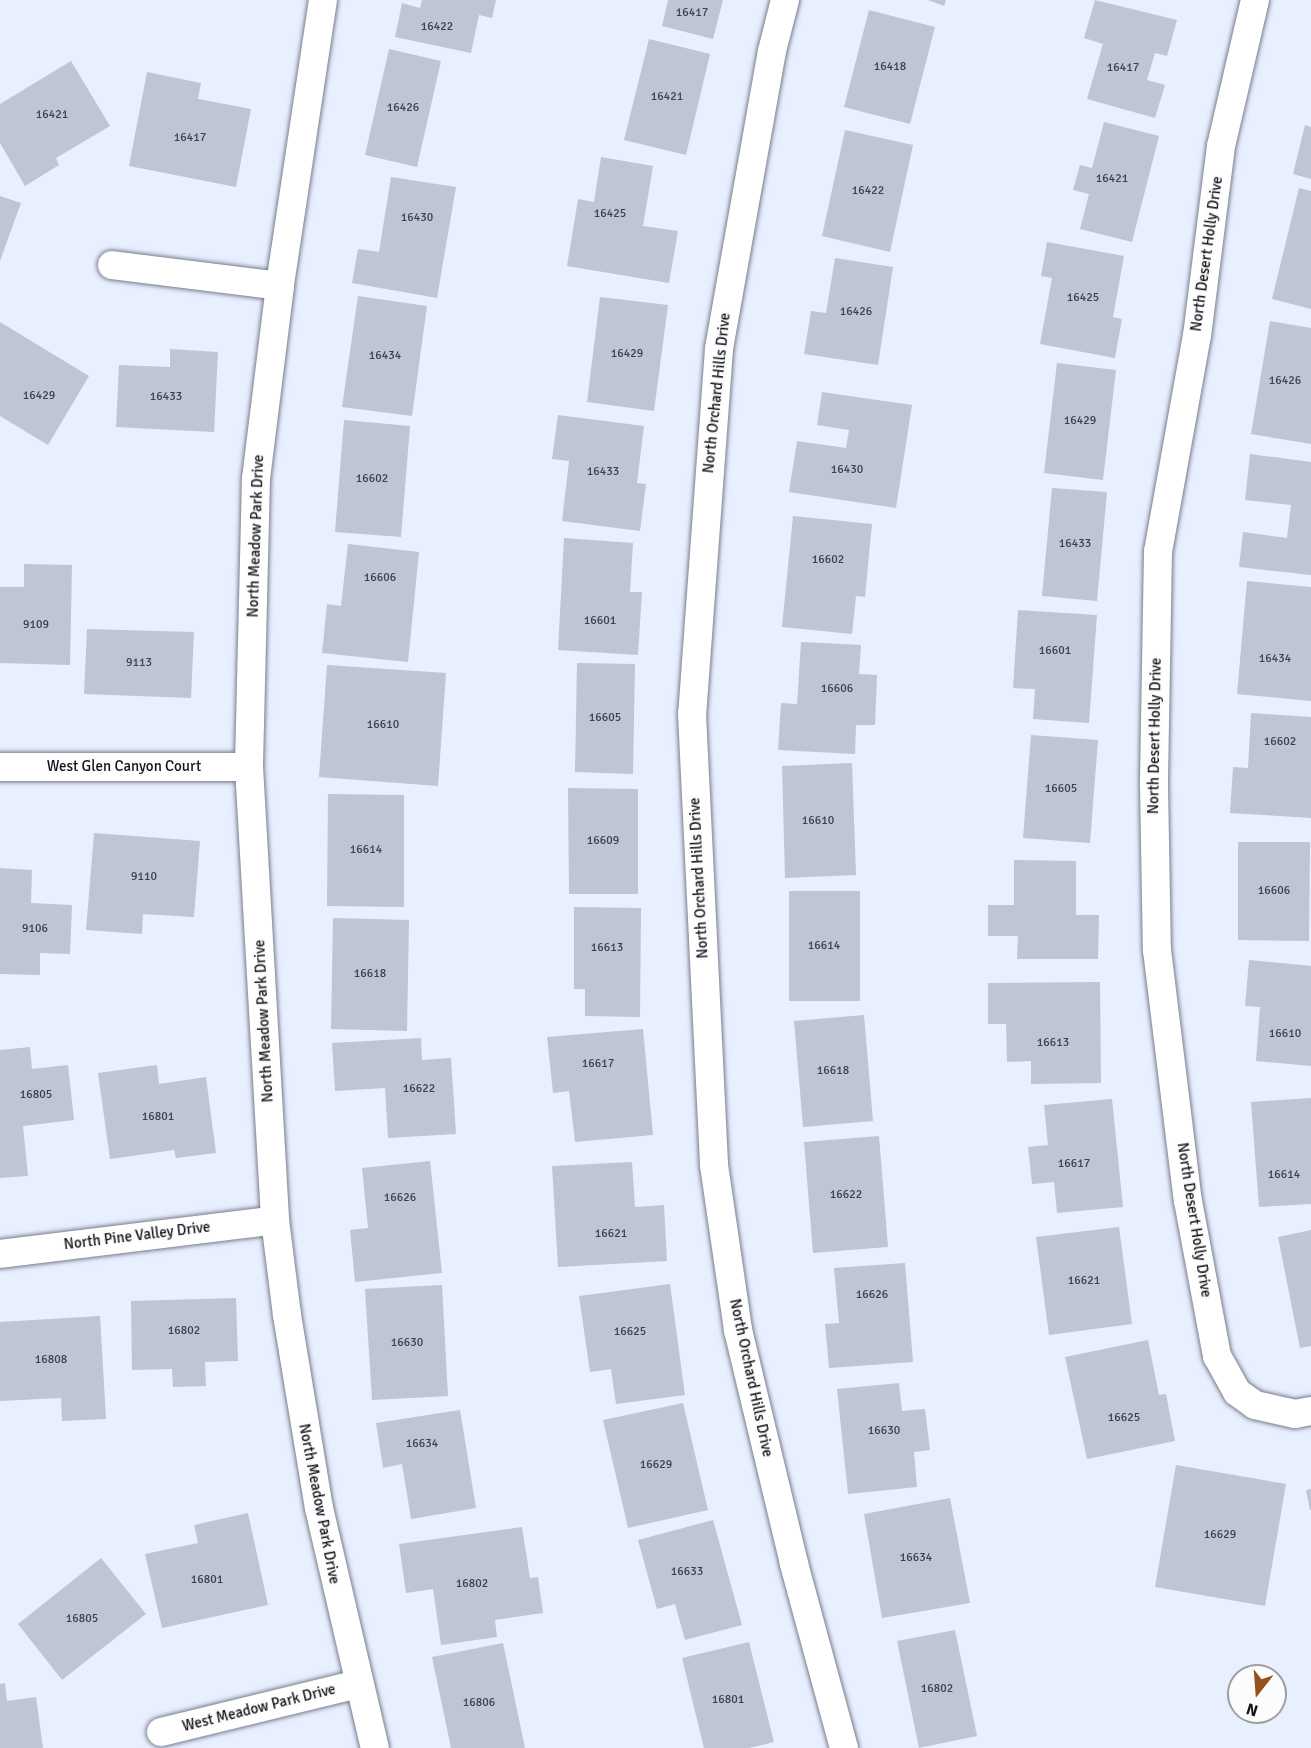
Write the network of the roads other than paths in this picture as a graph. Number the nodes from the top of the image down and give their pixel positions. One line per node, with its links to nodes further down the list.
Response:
1 (323, 0): 5 (street, North Meadow Park Drive)
2 (785, 0): 14 (street, North Orchard Hills Drive)
3 (1255, 0): 10 (street, North Desert Holly Drive)
4 (112, 265): 5 (street)
5 (280, 286): 7 (street, North Meadow Park Drive)
6 (0, 767): 7 (street, West Glen Canyon Court)
7 (249, 767): 8 (street, North Meadow Park Drive)
8 (275, 1220): 9 (street, North Pine Valley Drive); 11 (street, North Meadow Park Drive)
9 (0, 1254)
10 (1311, 1411)
11 (358, 1684): 12 (street, West Meadow Park Drive); 13 (street, North Meadow Park Drive)
12 (160, 1732)
13 (375, 1748)
14 (844, 1748)

